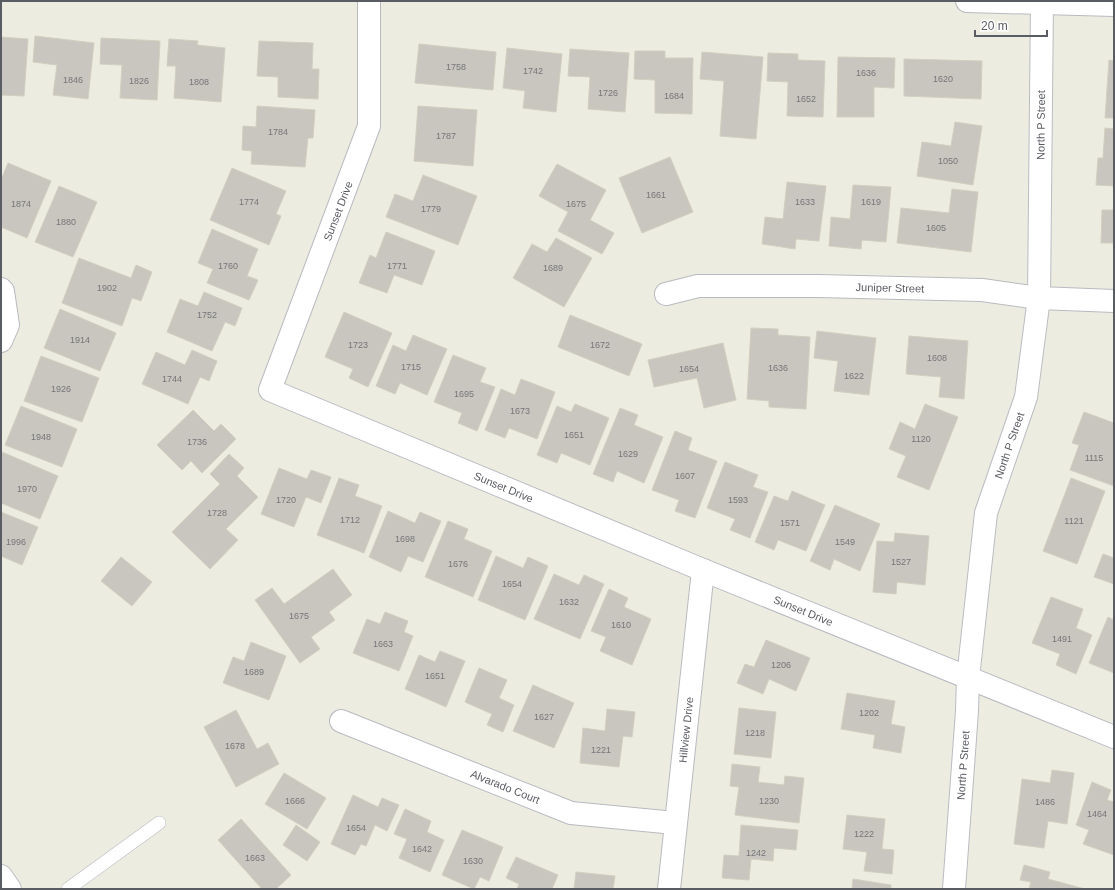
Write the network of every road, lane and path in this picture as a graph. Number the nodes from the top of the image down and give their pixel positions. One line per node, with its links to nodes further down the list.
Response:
1 (369, 1): 10 (street, Sunset Drive)
2 (967, 1): 3 (street)
3 (1042, 2): 4 (street); 7 (street, North P Street)
4 (1114, 5)
5 (1, 289): 9 (street)
6 (666, 294): 7 (street, Juniper Street)
7 (1039, 298): 8 (street, Juniper Street); 11 (street, North P Street)
8 (1114, 301)
9 (1, 342)
10 (703, 570): 11 (street, Sunset Drive); 14 (street, Hillview Drive)
11 (968, 678): 13 (street, Sunset Drive); 20 (street, North P Street)
12 (341, 721): 14 (street, Alvarado Court)
13 (1114, 737)
14 (675, 822): 19 (street, Hillview Drive)
15 (159, 823): 18 (lane)
16 (1, 876): 17 (street)
17 (10, 889)
18 (68, 889)
19 (669, 889)
20 (954, 889)

